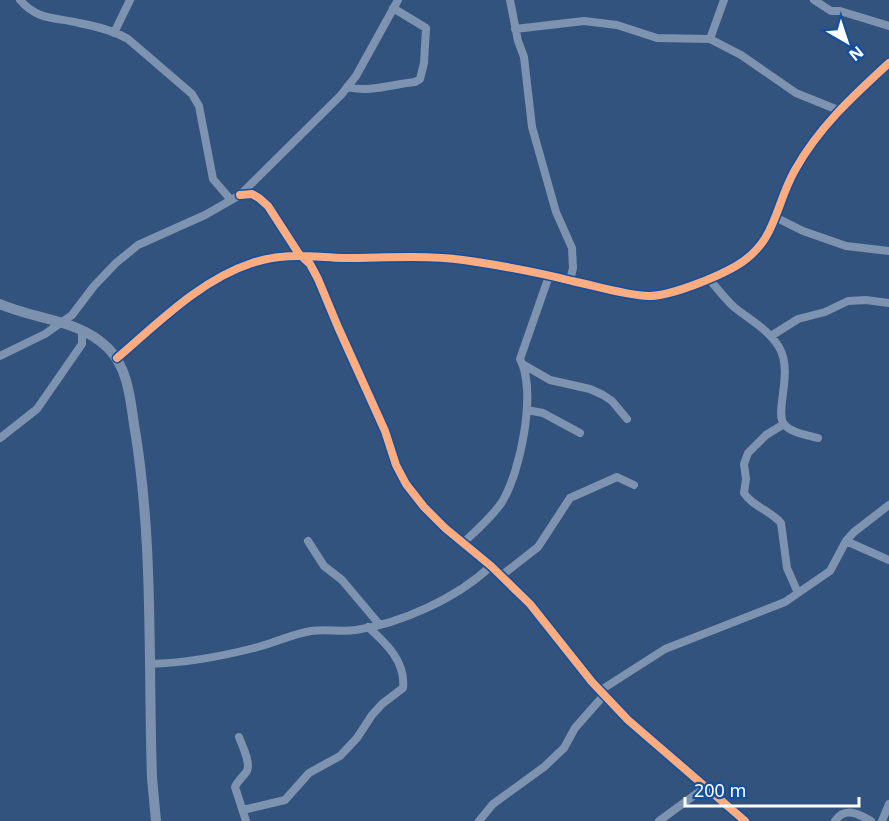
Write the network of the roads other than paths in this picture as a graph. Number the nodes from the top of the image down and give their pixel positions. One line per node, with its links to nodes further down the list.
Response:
1 (20, 0): 10 (street)
2 (130, 0): 10 (street)
3 (398, 0): 7 (street)
4 (510, 0): 9 (street)
5 (724, 0): 11 (street)
6 (814, 0): 8 (street)
7 (393, 8): 13 (street); 13 (street)
8 (889, 26)
9 (515, 29): 11 (street); 22 (street)
10 (114, 33): 16 (street)
11 (710, 39): 14 (street)
12 (889, 63): 14 (street)
13 (347, 87): 15 (street)
14 (838, 110): 17 (street)
15 (240, 195): 16 (street); 19 (street)
16 (231, 200): 25 (street)
17 (775, 217): 18 (street); 21 (street)
18 (889, 251)
19 (299, 254): 20 (street); 29 (street); 41 (street)
20 (549, 276): 22 (street); 30 (street)
21 (710, 279): 22 (street); 27 (street)
22 (570, 280)
23 (889, 303): 27 (street)
24 (0, 304): 25 (main road)
25 (63, 321): 26 (main road); 28 (street)
26 (82, 330): 29 (main road); 35 (street)
27 (771, 336): 33 (street)
28 (0, 356)
29 (117, 358): 48 (main road)
30 (527, 370): 31 (street); 32 (street)
31 (527, 410): 34 (street); 41 (street)
32 (627, 419)
33 (784, 424): 36 (street); 45 (street)
34 (580, 433)
35 (0, 438)
36 (818, 438)
37 (634, 485): 44 (street)
38 (889, 505): 40 (street)
39 (308, 541): 46 (street)
40 (846, 541): 42 (street); 45 (street)
41 (464, 542): 43 (street)
42 (889, 560)
43 (491, 566): 44 (street); 46 (street)
44 (501, 576): 49 (street)
45 (798, 593): 49 (street)
46 (378, 624): 47 (street)
47 (369, 627): 48 (street); 53 (street)
48 (150, 664): 54 (main road)
49 (603, 692): 51 (street); 56 (street)
50 (239, 737): 53 (street)
51 (707, 786): 57 (street); 58 (street)
52 (889, 804): 61 (street)
53 (243, 810): 55 (street)
54 (156, 821)
55 (246, 821)
56 (479, 821)
57 (658, 821)
58 (745, 821)
59 (835, 821): 60 (street)
60 (872, 821)
61 (882, 821)

